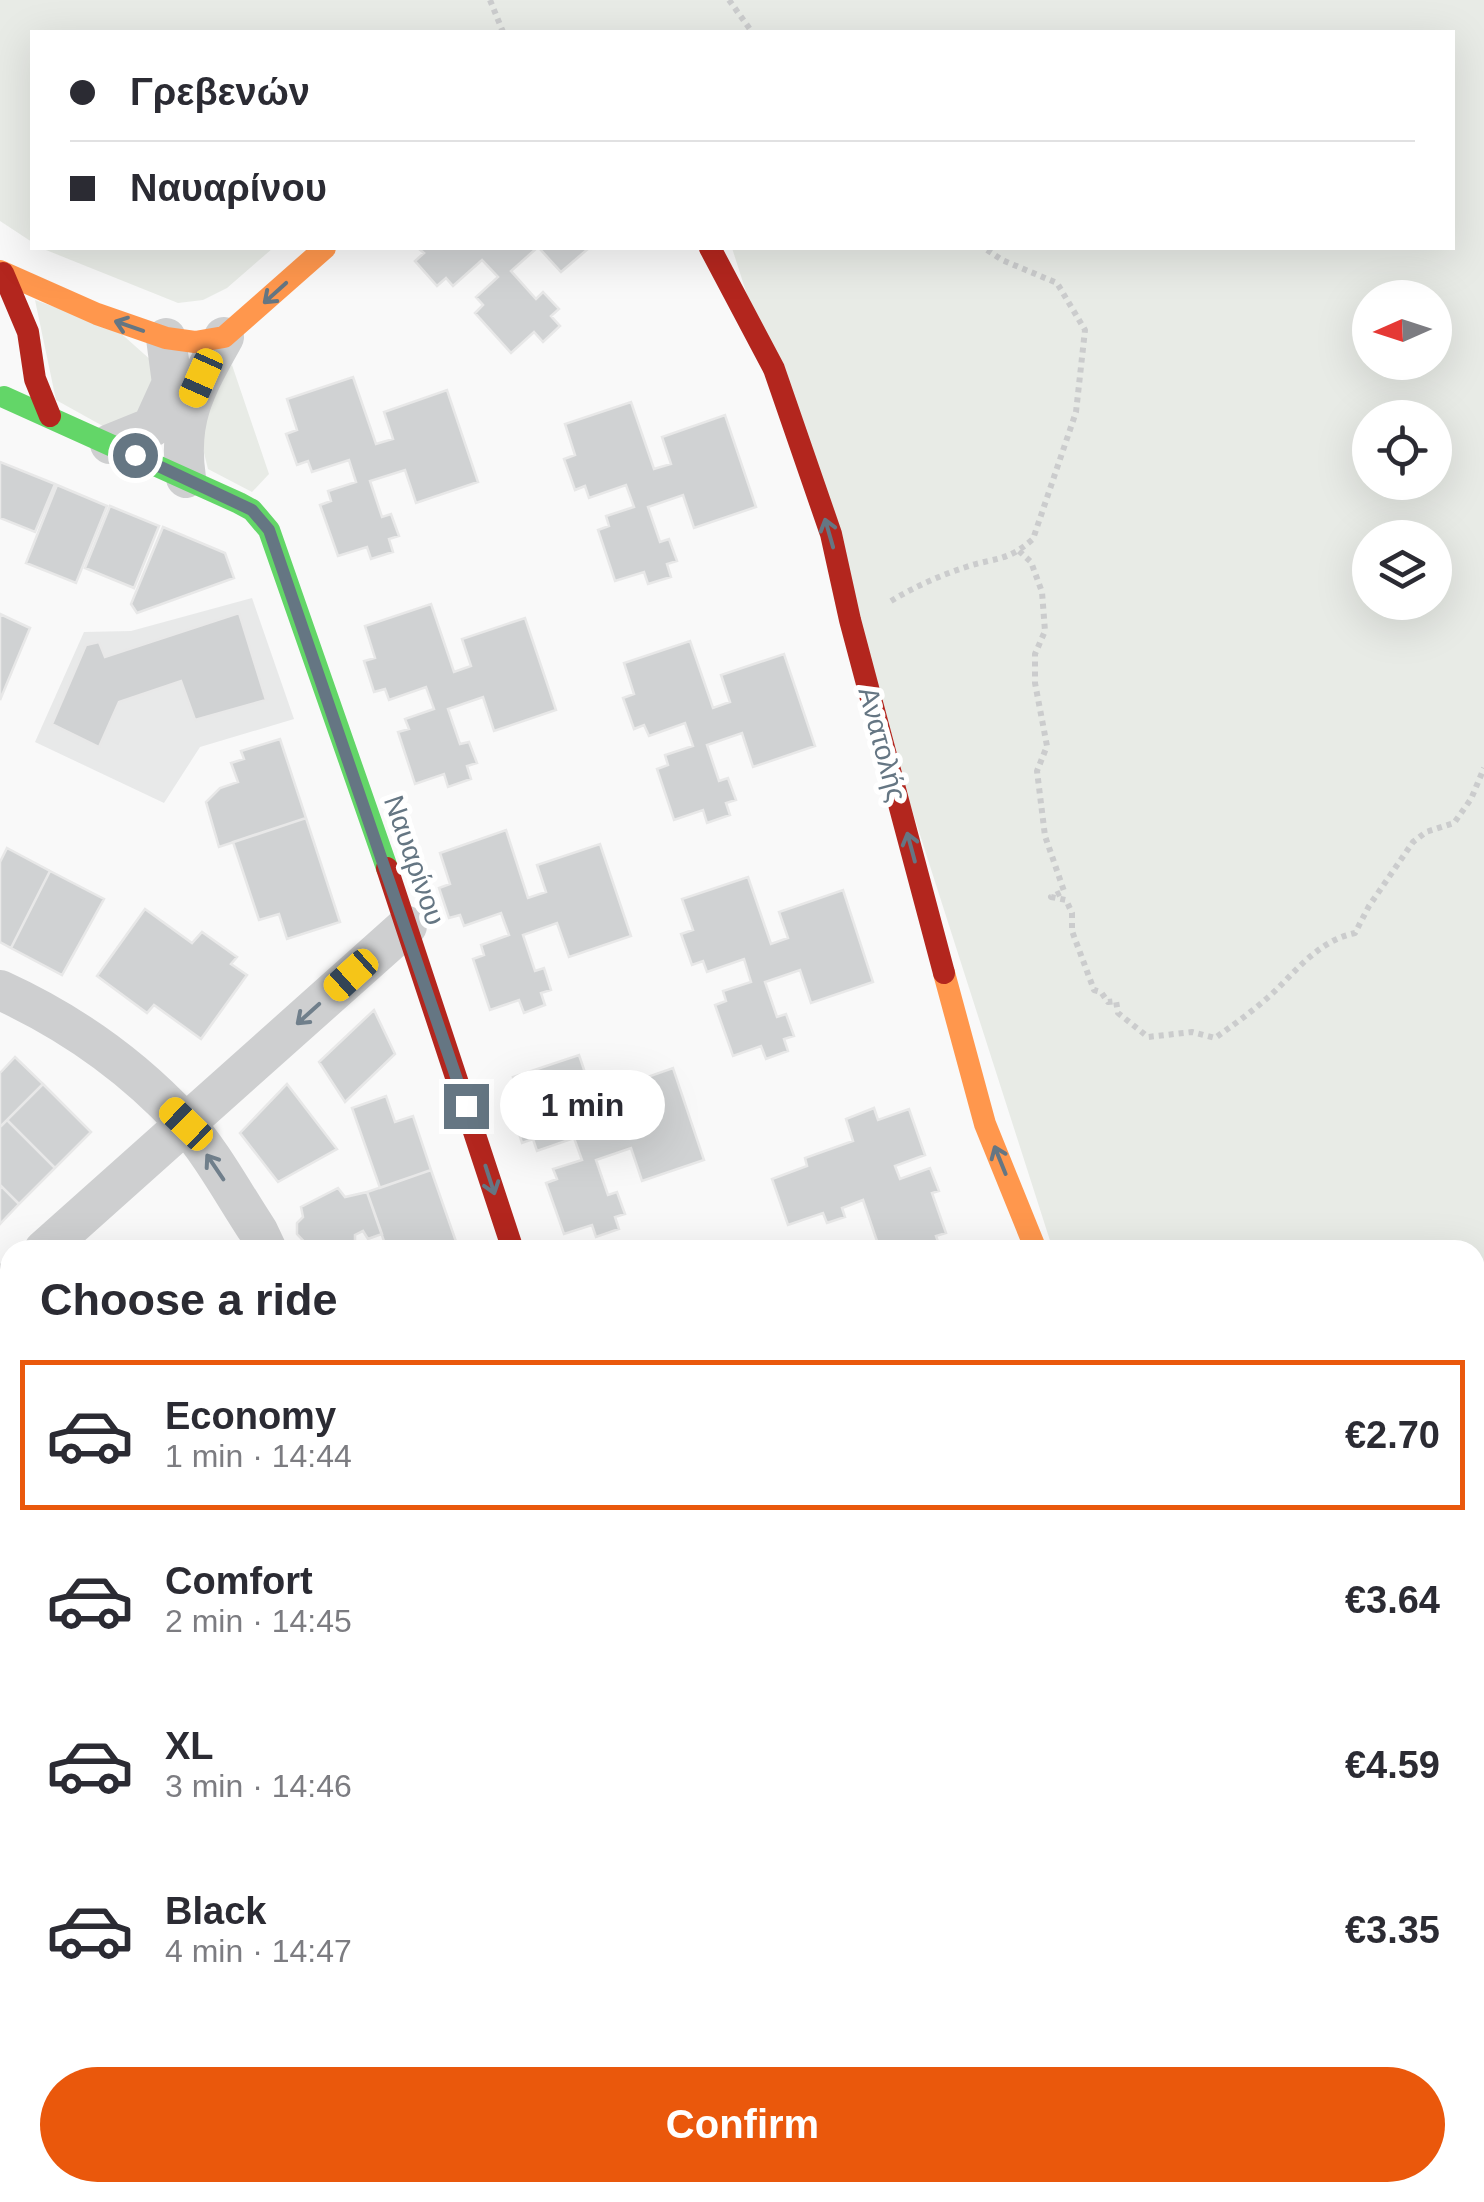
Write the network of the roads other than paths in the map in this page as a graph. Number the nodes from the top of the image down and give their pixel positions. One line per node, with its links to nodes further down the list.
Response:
1 (323, 250): 5 (street, one-way to 5)
2 (711, 250): 16 (street, Ανατολής, one-way to 2)
3 (1, 272): 4 (street, one-way to 3); 7 (street)
4 (166, 338): 5 (street); 8 (street)
5 (224, 338): 9 (street)
6 (2, 396): 7 (street)
7 (50, 416): 8 (street)
8 (110, 444): 9 (street)
9 (186, 478): 10 (street, Ναυαρίνου)
10 (406, 926): 12 (street, one-way to 12); 15 (street, Ναυαρίνου, one-way to 15)
11 (0, 990): 12 (street)
12 (186, 1124): 13 (street); 14 (street, one-way to 12)
13 (55, 1240)
14 (262, 1240)
15 (510, 1240)
16 (1032, 1240)

